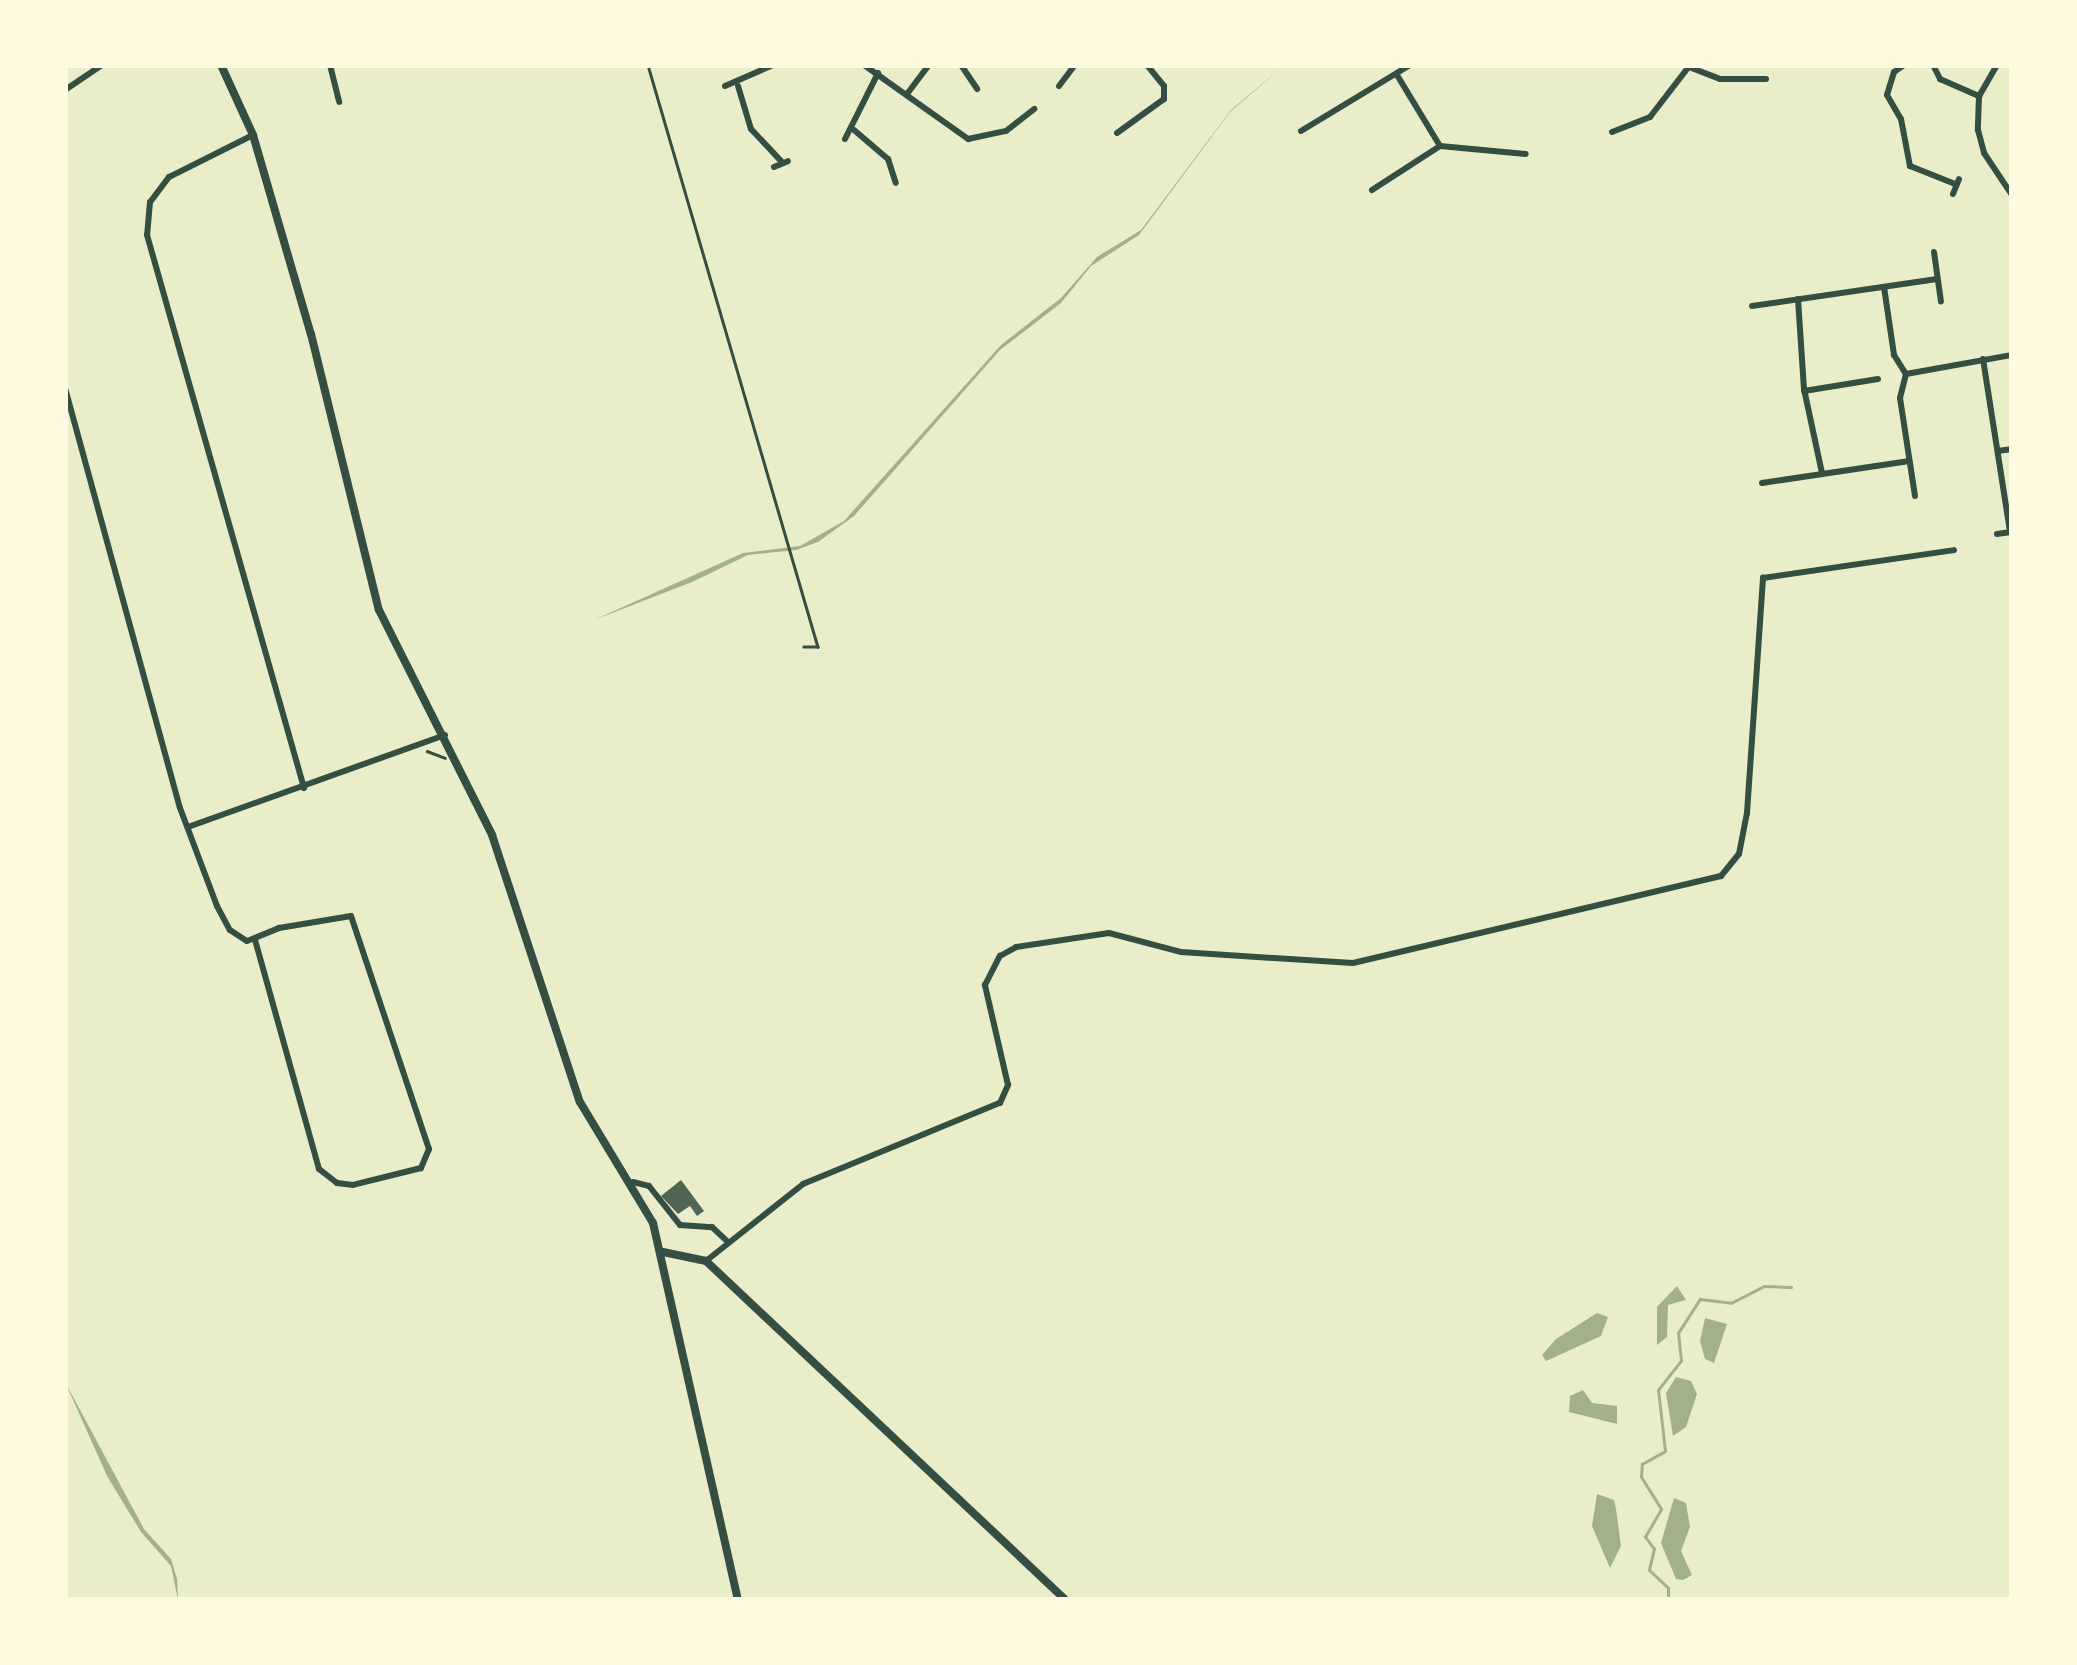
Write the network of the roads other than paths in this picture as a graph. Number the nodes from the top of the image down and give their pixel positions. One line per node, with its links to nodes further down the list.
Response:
1 (102, 65): 22 (street)
2 (221, 65): 31 (main road)
3 (330, 65): 25 (street)
4 (773, 65): 19 (street)
5 (864, 65): 15 (street)
6 (929, 65): 23 (street)
7 (962, 65): 21 (street)
8 (1075, 65): 20 (street)
9 (1147, 65): 30 (street)
10 (1410, 65): 16 (street)
11 (1904, 65): 38 (street)
12 (1933, 65): 24 (street)
13 (1996, 65): 24 (street)
14 (1689, 66): 17 (street); 29 (street)
15 (878, 73): 23 (street); 27 (street)
16 (1397, 75): 28 (street); 33 (street)
17 (1766, 79)
18 (726, 86): 19 (street)
19 (738, 86): 35 (street)
20 (1058, 86)
21 (977, 89)
22 (65, 90)
23 (907, 94): 26 (street)
24 (1979, 96): 39 (street)
25 (338, 102)
26 (1034, 109)
27 (854, 130): 32 (street); 36 (street)
28 (1301, 131)
29 (1612, 132)
30 (1117, 133)
31 (254, 136): 61 (main road); 62 (street)
32 (846, 140)
33 (1440, 146): 34 (street); 37 (street)
34 (1526, 154)
35 (774, 167)
36 (896, 183)
37 (1372, 190)
38 (1953, 194)
39 (2012, 194)
40 (1934, 252): 41 (street)
41 (1937, 279): 42 (street); 44 (street)
42 (1884, 286): 43 (street); 48 (street)
43 (1798, 299): 45 (street); 51 (street)
44 (1941, 302)
45 (1752, 306)
46 (2012, 355): 47 (street)
47 (1983, 358): 48 (street); 53 (street)
48 (1906, 374): 54 (street)
49 (1878, 379): 51 (street)
50 (65, 388): 63 (street)
51 (1804, 391): 55 (street)
52 (2012, 449): 53 (street)
53 (1998, 451): 58 (street)
54 (1909, 460): 55 (street); 57 (street)
55 (1822, 473): 56 (street)
56 (1762, 483)
57 (1914, 496)
58 (2011, 532): 59 (street)
59 (1997, 534)
60 (1954, 550): 66 (street)
61 (444, 735): 62 (street); 65 (main road)
62 (304, 788): 63 (street)
63 (188, 827): 64 (street)
64 (255, 940): 64 (street)
65 (633, 1182): 66 (street); 67 (main road)
66 (727, 1241): 68 (street)
67 (662, 1252): 68 (main road); 69 (main road)
68 (706, 1260): 70 (main road)
69 (738, 1600)
70 (1066, 1600)

